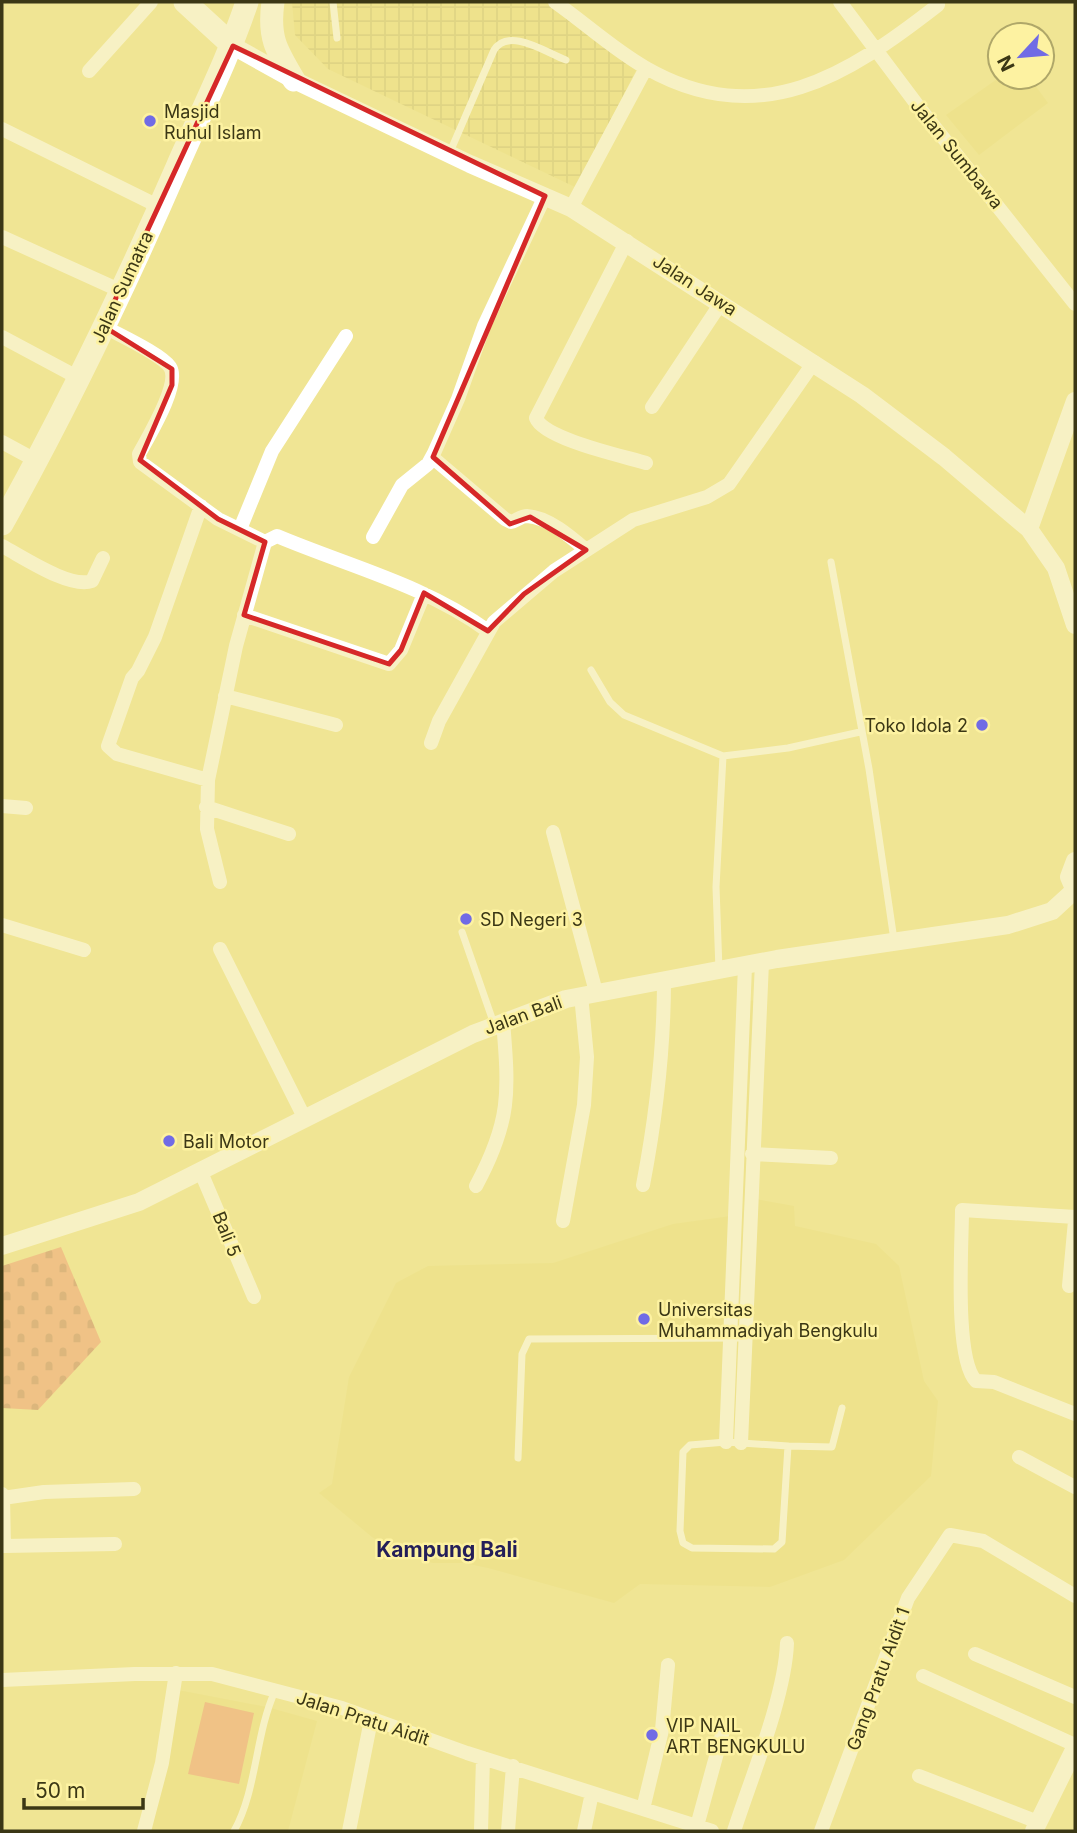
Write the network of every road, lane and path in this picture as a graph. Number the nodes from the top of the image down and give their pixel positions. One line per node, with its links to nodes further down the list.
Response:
1 (151, 2): 14 (street)
2 (185, 2): 10 (main road)
3 (247, 2): 10 (main road, Jalan Sumatra)
4 (273, 2): 15 (main road)
5 (333, 2): 9 (lane)
6 (555, 2): 13 (street)
7 (841, 2): 11 (street, Jalan Sumbawa)
8 (938, 5): 11 (street)
9 (337, 38)
10 (233, 46): 15 (street, Jalan Jawa); 19 (main road, Jalan Sumatra)
11 (876, 53): 13 (street); 25 (street, Jalan Sumbawa)
12 (566, 60): 17 (lane)
13 (646, 68): 20 (street)
14 (89, 71)
15 (294, 80): 17 (street, Jalan Jawa)
16 (2, 129): 19 (street)
17 (449, 152): 18 (street, Jalan Jawa)
18 (545, 196): 20 (street, Jalan Jawa); 34 (street)
19 (160, 207): 23 (main road, Jalan Sumatra)
20 (571, 208): 22 (street, Jalan Jawa)
21 (2, 237): 23 (street)
22 (627, 241): 24 (street, Jalan Jawa); 36 (street)
23 (120, 290): 26 (main road, Jalan Sumatra)
24 (722, 303): 29 (street, Jalan Jawa); 32 (street)
25 (1075, 304)
26 (103, 326): 30 (main road, Jalan Sumatra); 37 (street)
27 (346, 335): 39 (street)
28 (2, 337): 30 (street)
29 (814, 362): 40 (street, Jalan Jawa); 43 (street)
30 (77, 377): 35 (main road, Jalan Sumatra)
31 (1075, 401): 40 (street)
32 (652, 407)
33 (2, 442): 35 (street)
34 (432, 457): 41 (street); 43 (street)
35 (37, 461): 38 (main road, Jalan Sumatra)
36 (646, 463)
37 (201, 506): 39 (street); 57 (street)
38 (2, 524)
39 (240, 529): 42 (street)
40 (1029, 529): 49 (street, Jalan Jawa)
41 (373, 537)
42 (265, 542): 47 (street); 48 (street)
43 (581, 545): 50 (street)
44 (2, 546): 45 (street)
45 (103, 558)
46 (831, 562): 54 (lane)
47 (424, 594): 48 (street); 50 (street)
48 (244, 615): 52 (street)
49 (1075, 625)
50 (484, 628): 55 (street)
51 (591, 670): 56 (lane)
52 (225, 696): 53 (street); 57 (street)
53 (336, 725)
54 (860, 732): 56 (lane); 68 (lane)
55 (431, 743)
56 (723, 756): 72 (lane)
57 (208, 780): 59 (street)
58 (2, 806): 60 (street)
59 (206, 807): 62 (street); 64 (street)
60 (26, 808)
61 (554, 832): 74 (street)
62 (289, 834)
63 (1075, 861): 65 (street)
64 (220, 882)
65 (1075, 891): 68 (street, Jalan Bali)
66 (2, 925): 69 (street)
67 (462, 932): 75 (lane)
68 (894, 941): 71 (street, Jalan Bali)
69 (84, 950)
70 (220, 950): 76 (street)
71 (753, 964): 72 (street, Jalan Bali); 77 (street); 87 (street)
72 (719, 971): 73 (street, Jalan Bali)
73 (664, 980): 74 (street, Jalan Bali); 80 (street)
74 (588, 994): 75 (street, Jalan Bali); 83 (street)
75 (499, 1023): 76 (street, Jalan Bali); 81 (street)
76 (305, 1119): 79 (street, Jalan Bali)
77 (751, 1154): 78 (street); 88 (street)
78 (831, 1158)
79 (200, 1170): 84 (street, Jalan Bali); 86 (street, Bali 5)
80 (643, 1185)
81 (476, 1186)
82 (1075, 1219): 85 (street); 90 (street)
83 (563, 1221)
84 (2, 1246)
85 (1069, 1286)
86 (254, 1297)
87 (730, 1336): 88 (lane); 91 (street); 94 (lane)
88 (745, 1338): 91 (street)
89 (842, 1408): 92 (lane)
90 (1075, 1414)
91 (734, 1443): 92 (lane); 92 (lane)
92 (788, 1446)
93 (1019, 1457): 95 (street)
94 (518, 1458)
95 (1075, 1487)
96 (134, 1489): 97 (street)
97 (2, 1496): 99 (street)
98 (115, 1544): 99 (street)
99 (3, 1546)
100 (1075, 1596): 126 (street, Gang Pratu Aidit 1)
101 (787, 1643): 125 (street)
102 (975, 1654): 108 (street)
103 (668, 1665): 116 (street)
104 (176, 1673): 106 (street, Jalan Pratu Aidit); 107 (street, Jalan Pratu Aidit); 119 (street)
105 (923, 1676): 111 (street)
106 (2, 1680)
107 (275, 1690): 109 (street, Jalan Pratu Aidit); 120 (lane)
108 (1075, 1698)
109 (371, 1720): 112 (street, Jalan Pratu Aidit); 121 (street)
110 (723, 1731): 118 (street)
111 (1075, 1747): 117 (street)
112 (483, 1758): 113 (street, Jalan Pratu Aidit); 122 (street)
113 (513, 1766): 115 (street, Jalan Pratu Aidit); 123 (street)
114 (919, 1776): 117 (street)
115 (592, 1793): 116 (street, Jalan Pratu Aidit); 124 (street)
116 (643, 1809): 118 (street, Jalan Pratu Aidit)
117 (1036, 1827)
118 (705, 1830)
119 (144, 1831)
120 (234, 1831)
121 (349, 1831)
122 (481, 1831)
123 (508, 1831)
124 (584, 1831)
125 (734, 1831)
126 (821, 1831)

